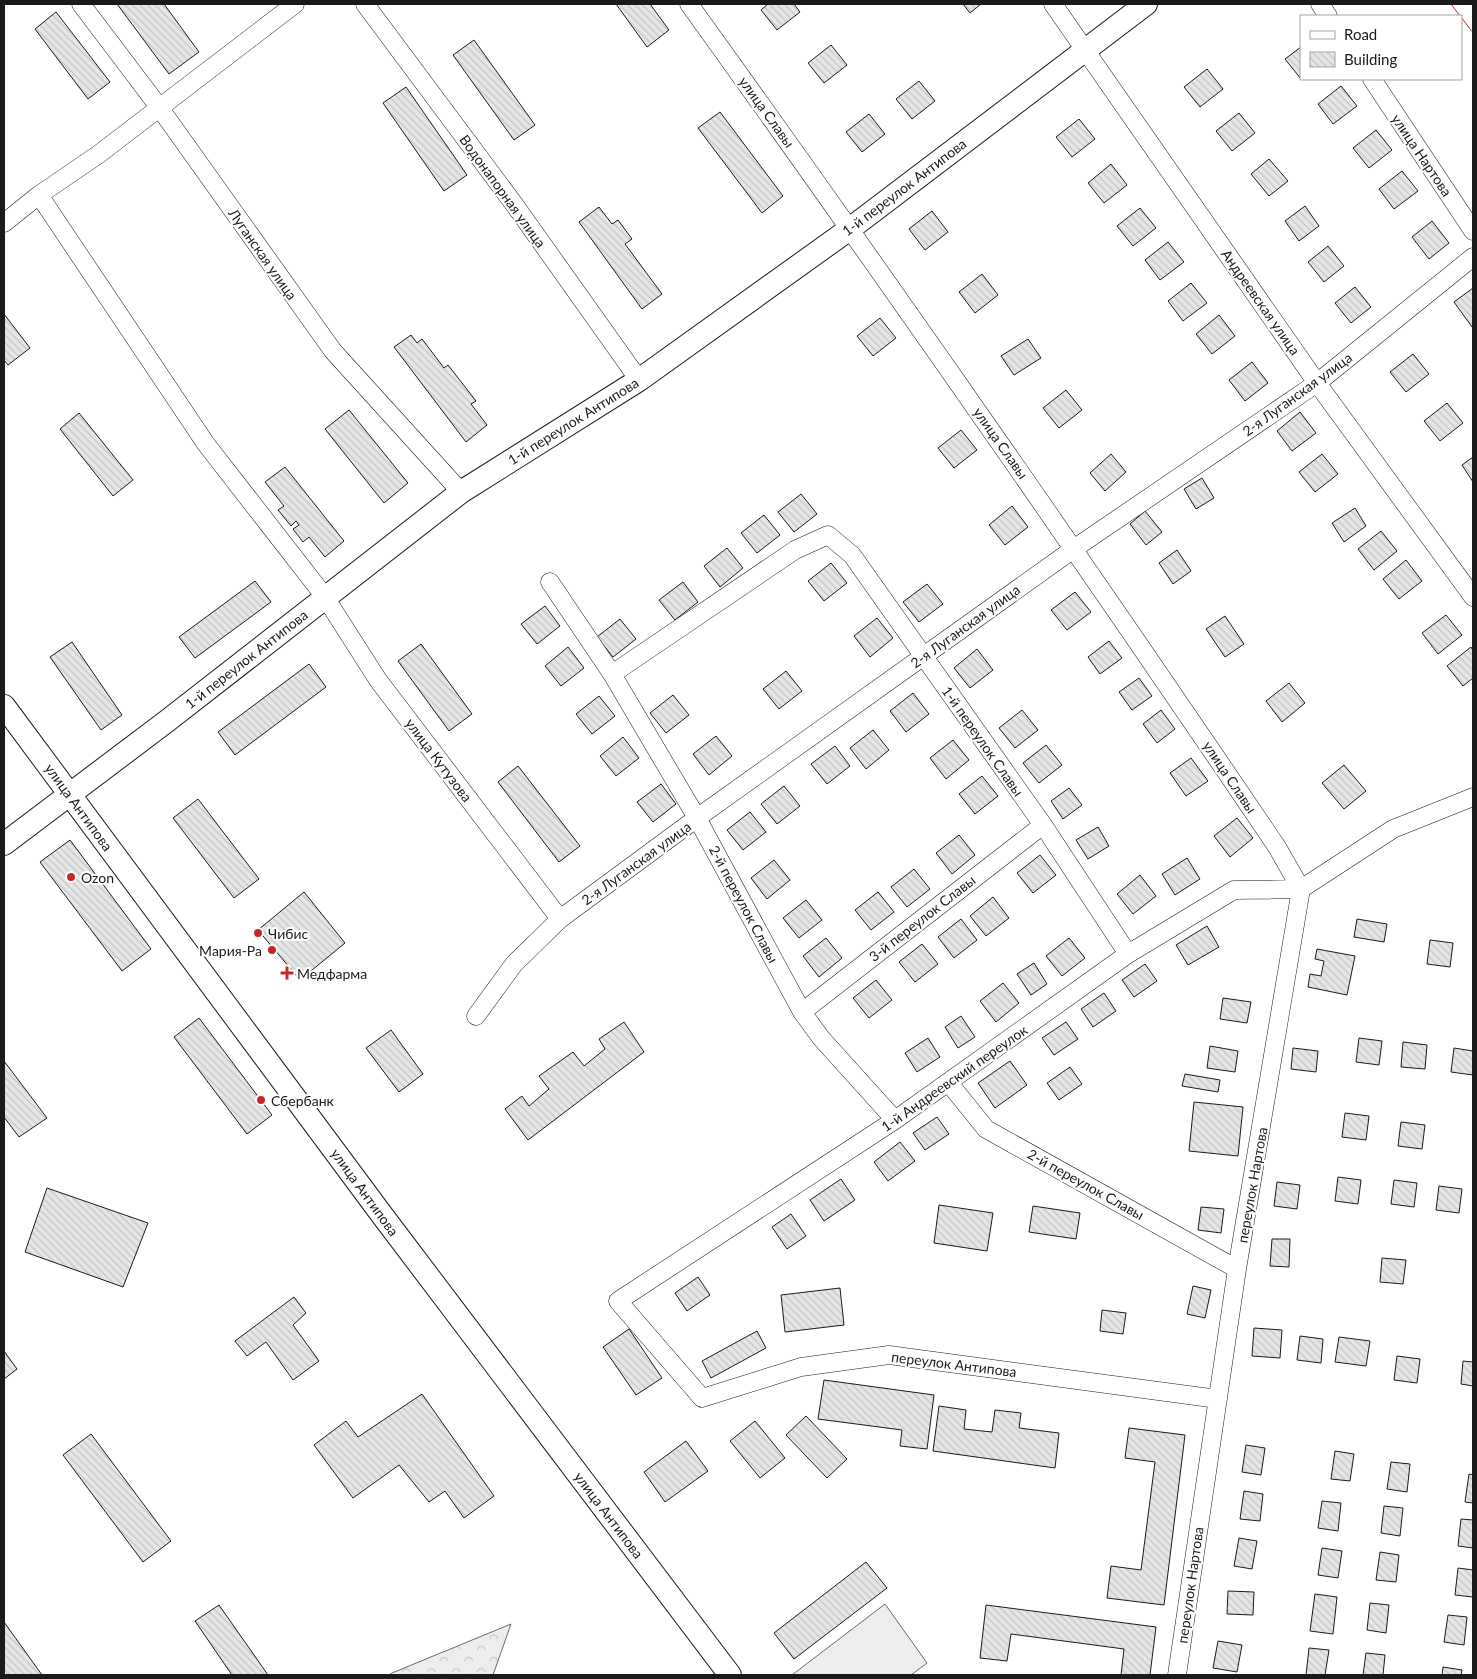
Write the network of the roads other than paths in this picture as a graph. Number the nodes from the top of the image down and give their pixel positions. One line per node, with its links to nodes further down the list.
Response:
1 (81, 4): 11 (street, Луганская улица)
2 (295, 4): 11 (street)
3 (365, 4): 17 (street, Водонапорная улица)
4 (689, 4): 14 (street, улица Славы)
5 (1053, 4): 9 (street, Андреевская улица)
6 (1146, 4): 9 (main road, 1-й переулок Антипова)
7 (1320, 4): 8 (street)
8 (1327, 15)
9 (1085, 48): 14 (main road, 1-й переулок Антипова); 18 (street, Андреевская улица)
10 (1373, 80): 15 (street, улица Нартова)
11 (159, 107): 12 (street); 19 (street, Луганская улица)
12 (39, 195): 13 (street); 22 (street, улица Кутузова)
13 (4, 223)
14 (851, 228): 17 (main road, 1-й переулок Антипова); 20 (street, улица Славы)
15 (1473, 231)
16 (1473, 257): 18 (street, 2-я Луганская улица)
17 (638, 380): 19 (main road, 1-й переулок Антипова)
18 (1317, 383): 20 (street, 2-я Луганская улица); 23 (street, Андреевская улица)
19 (461, 492): 22 (main road, 1-й переулок Антипова)
20 (1075, 548): 24 (street, 2-я Луганская улица); 32 (street, улица Славы)
21 (550, 582): 25 (street, 2-й переулок Славы)
22 (325, 597): 27 (main road, 1-й переулок Антипова); 33 (street, улица Кутузова)
23 (1473, 597)
24 (923, 656): 25 (street, 1-й переулок Славы); 29 (street, 2-я Луганская улица); 30 (street, 1-й переулок Славы)
25 (612, 674): 29 (street, 2-й переулок Славы)
26 (4, 706): 27 (main road, улица Антипова)
27 (70, 794): 31 (main road, 1-й переулок Антипова); 42 (main road, улица Антипова)
28 (1473, 797): 32 (street)
29 (697, 818): 33 (street, 2-я Луганская улица); 35 (street, 2-й переулок Славы)
30 (1043, 825): 34 (street, 1-й переулок Славы); 35 (street, 3-й переулок Славы)
31 (4, 844)
32 (1301, 889): 34 (street, 1-й Андреевский переулок); 39 (street, переулок Нартова)
33 (560, 919): 36 (street, 2-я Луганская улица)
34 (1128, 954): 37 (street, 1-й Андреевский переулок)
35 (802, 1012): 38 (street, 2-й переулок Славы)
36 (476, 1016)
37 (949, 1083): 38 (street, 1-й Андреевский переулок); 39 (street, 2-й переулок Славы)
38 (895, 1120): 40 (street, 1-й Андреевский переулок)
39 (1237, 1269): 41 (street, переулок Нартова)
40 (618, 1300): 41 (street, переулок Антипова)
41 (1218, 1398): 43 (street, переулок Нартова)
42 (730, 1675)
43 (1177, 1675)

